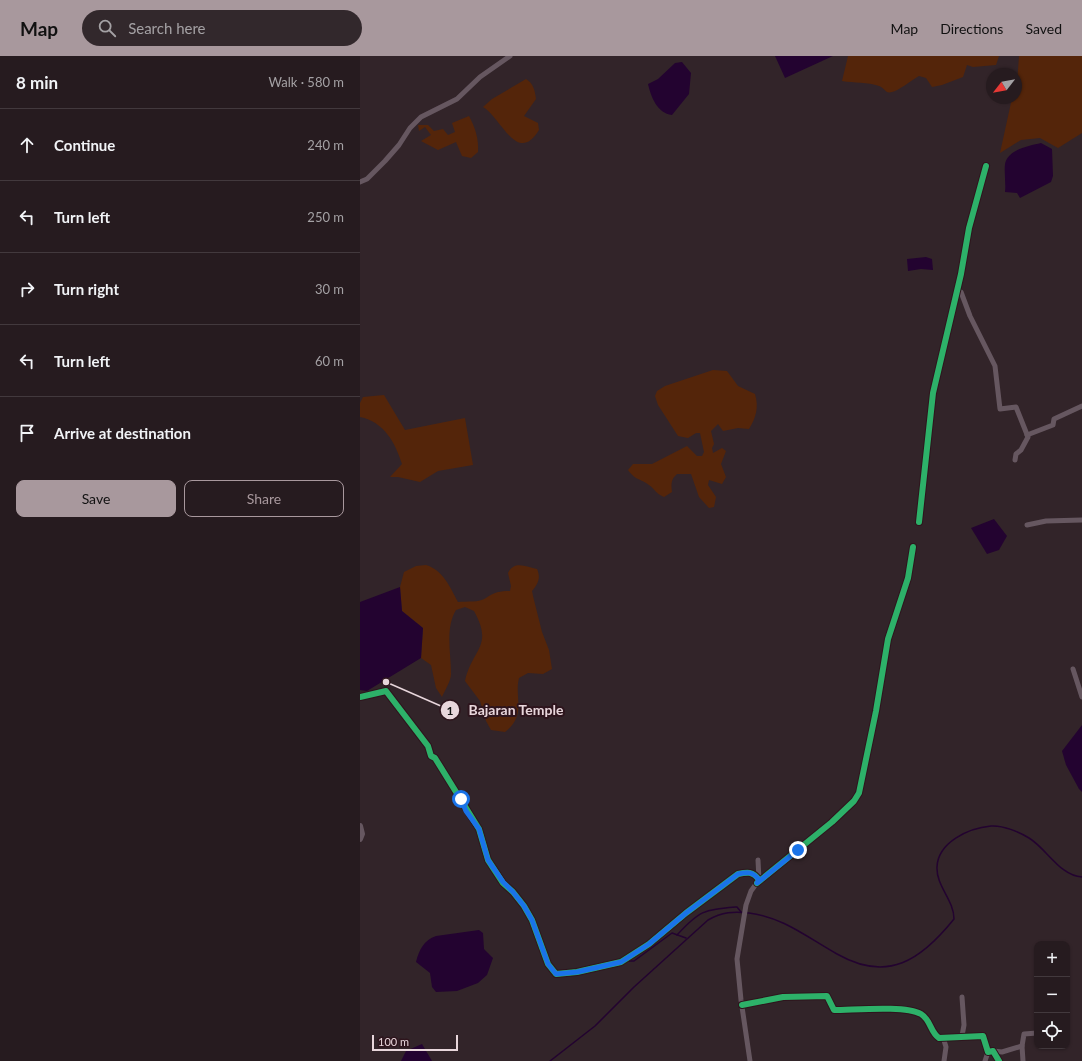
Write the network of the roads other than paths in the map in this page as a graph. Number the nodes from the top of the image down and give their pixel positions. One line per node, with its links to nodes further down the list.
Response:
1 (510, 56): 3 (street)
2 (986, 166): 9 (street)
3 (360, 182)
4 (961, 292): 6 (street)
5 (1082, 406): 6 (street)
6 (1027, 435): 7 (street)
7 (1015, 460)
8 (1082, 520): 10 (street)
9 (920, 522)
10 (1027, 525)
11 (913, 547): 18 (street)
12 (1073, 669): 14 (street)
13 (360, 697): 18 (street)
14 (1082, 697)
15 (360, 826): 16 (street)
16 (360, 839)
17 (758, 860): 18 (street)
18 (758, 881): 20 (street)
19 (962, 997): 22 (street)
20 (742, 1005): 23 (street); 26 (street)
21 (1034, 1032): 24 (street)
22 (962, 1036): 23 (street); 25 (street)
23 (943, 1037): 27 (street)
24 (1022, 1046): 25 (street); 30 (street)
25 (991, 1052): 28 (street); 29 (street)
26 (750, 1061)
27 (944, 1061)
28 (985, 1061)
29 (999, 1061)
30 (1023, 1061)

